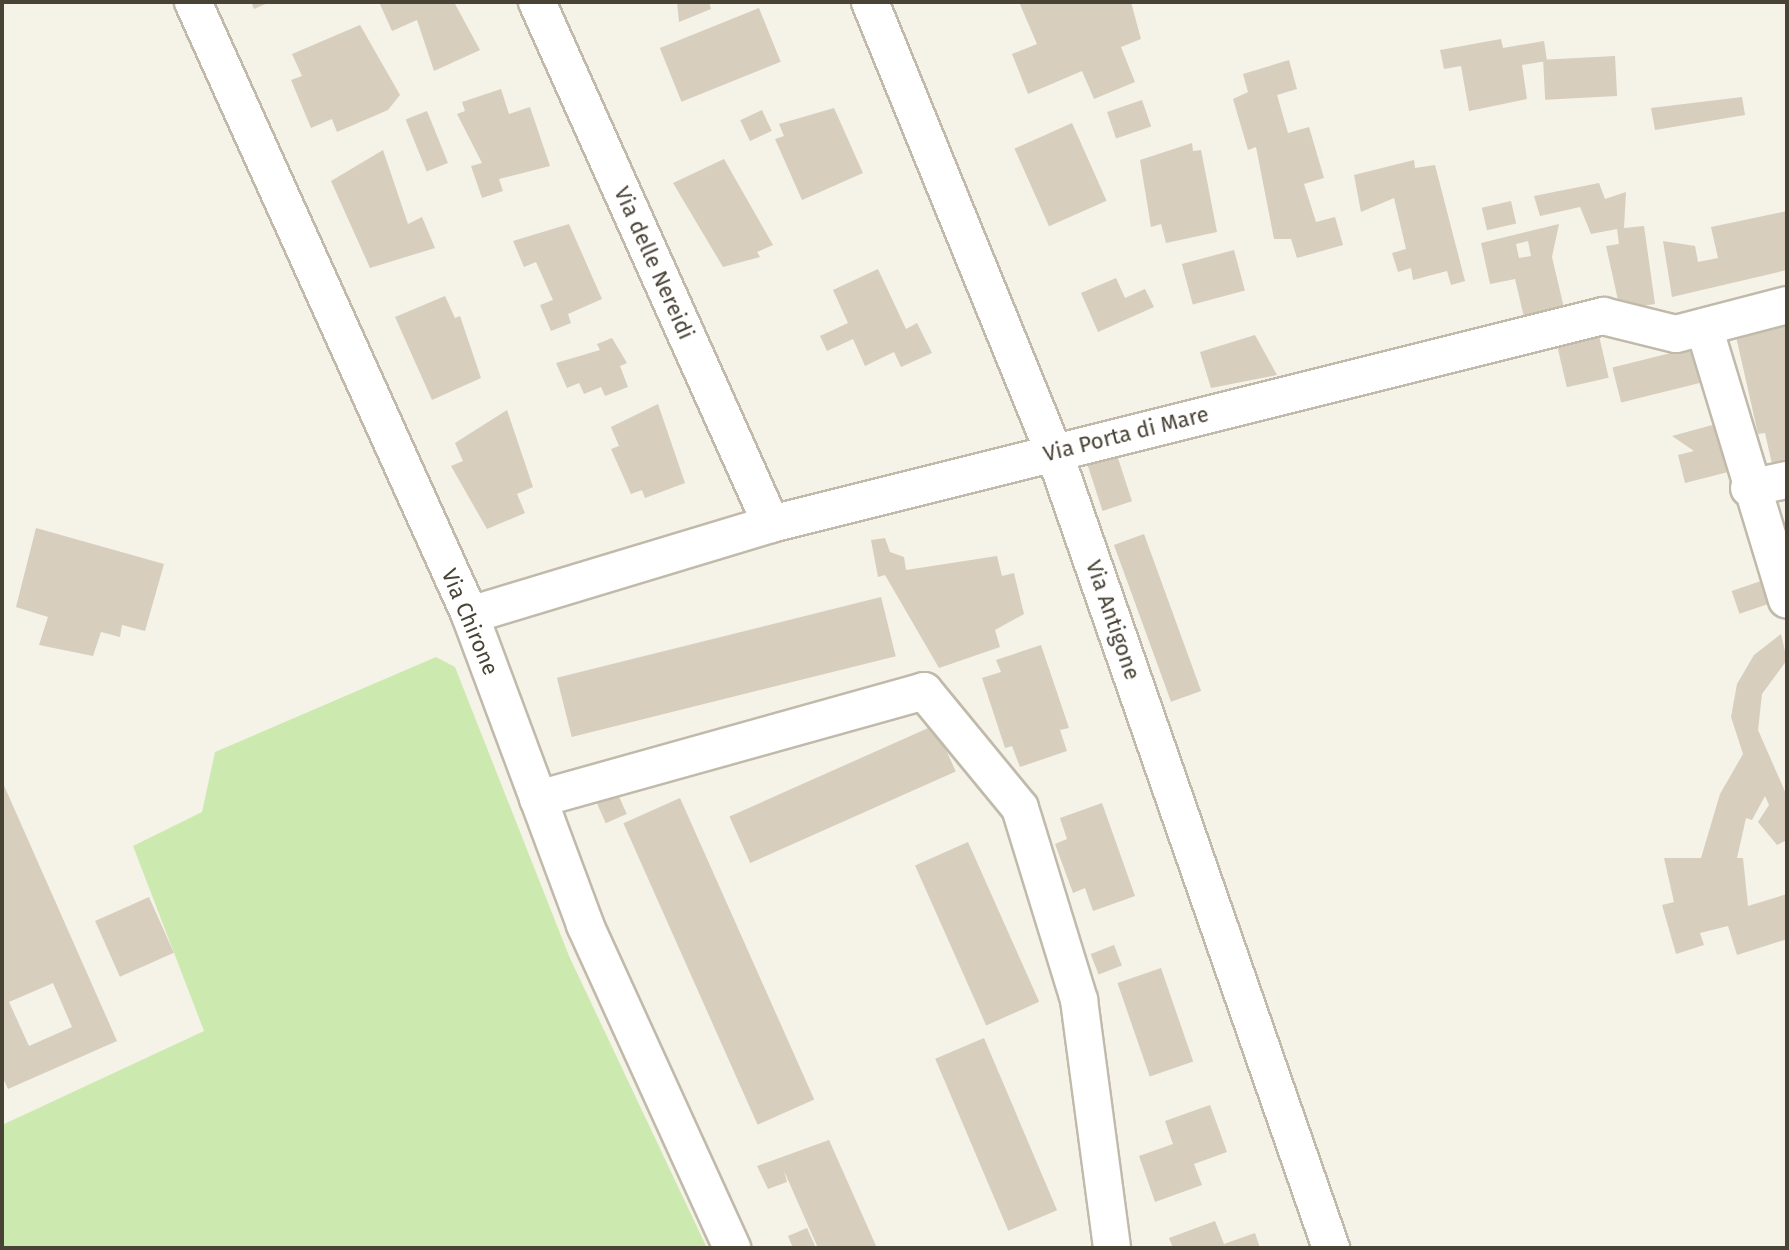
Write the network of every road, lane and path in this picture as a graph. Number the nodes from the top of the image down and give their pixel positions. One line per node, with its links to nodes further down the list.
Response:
1 (193, 2): 11 (street, Via Chirone)
2 (537, 2): 9 (street, Via delle Nereidi)
3 (870, 2): 6 (street, Via Antigone)
4 (1787, 305): 5 (street, Via Porta di Mare)
5 (1704, 327): 6 (street, Via Porta di Mare); 8 (street)
6 (1054, 452): 9 (street, Via Porta di Mare); 15 (street, Via Antigone)
7 (1787, 480): 8 (street)
8 (1749, 488): 10 (street)
9 (771, 524): 11 (street, Via Porta di Mare)
10 (1787, 600)
11 (470, 615): 12 (street, Via Chirone)
12 (538, 799): 13 (street, Via Chirone); 14 (street)
13 (732, 1248)
14 (1112, 1248)
15 (1331, 1248)

